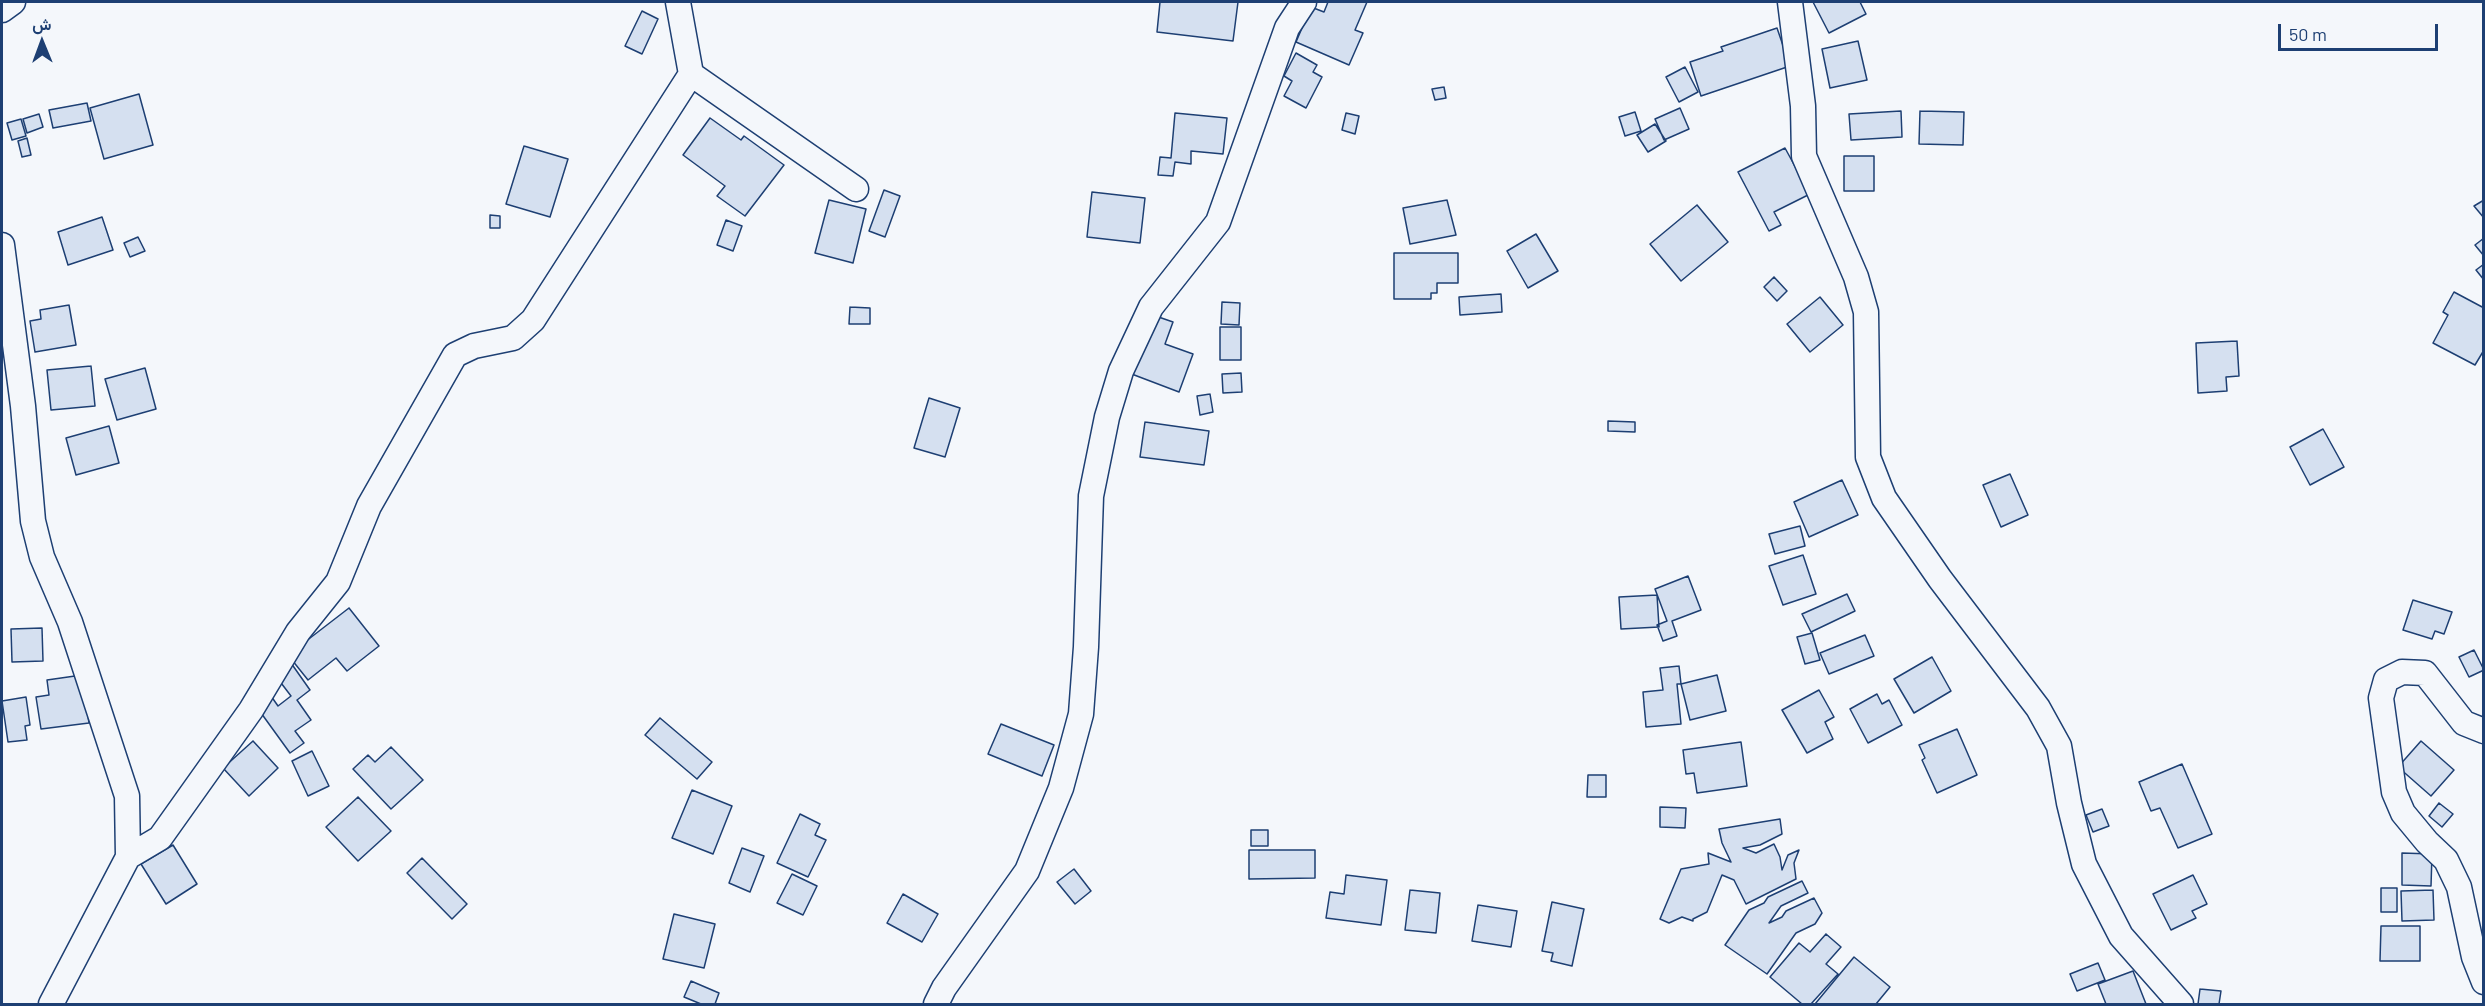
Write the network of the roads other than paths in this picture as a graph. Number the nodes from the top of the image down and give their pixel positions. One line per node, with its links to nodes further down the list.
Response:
1 (13, 2): 5 (street)
2 (678, 2): 6 (street)
3 (1304, 2): 13 (street)
4 (1790, 2): 14 (street)
5 (2, 10)
6 (691, 74): 7 (street); 10 (street)
7 (856, 189)
8 (2, 245): 10 (street)
9 (2484, 731): 11 (street)
10 (128, 857): 12 (street)
11 (2484, 982)
12 (51, 1005)
13 (936, 1005)
14 (2181, 1005)

